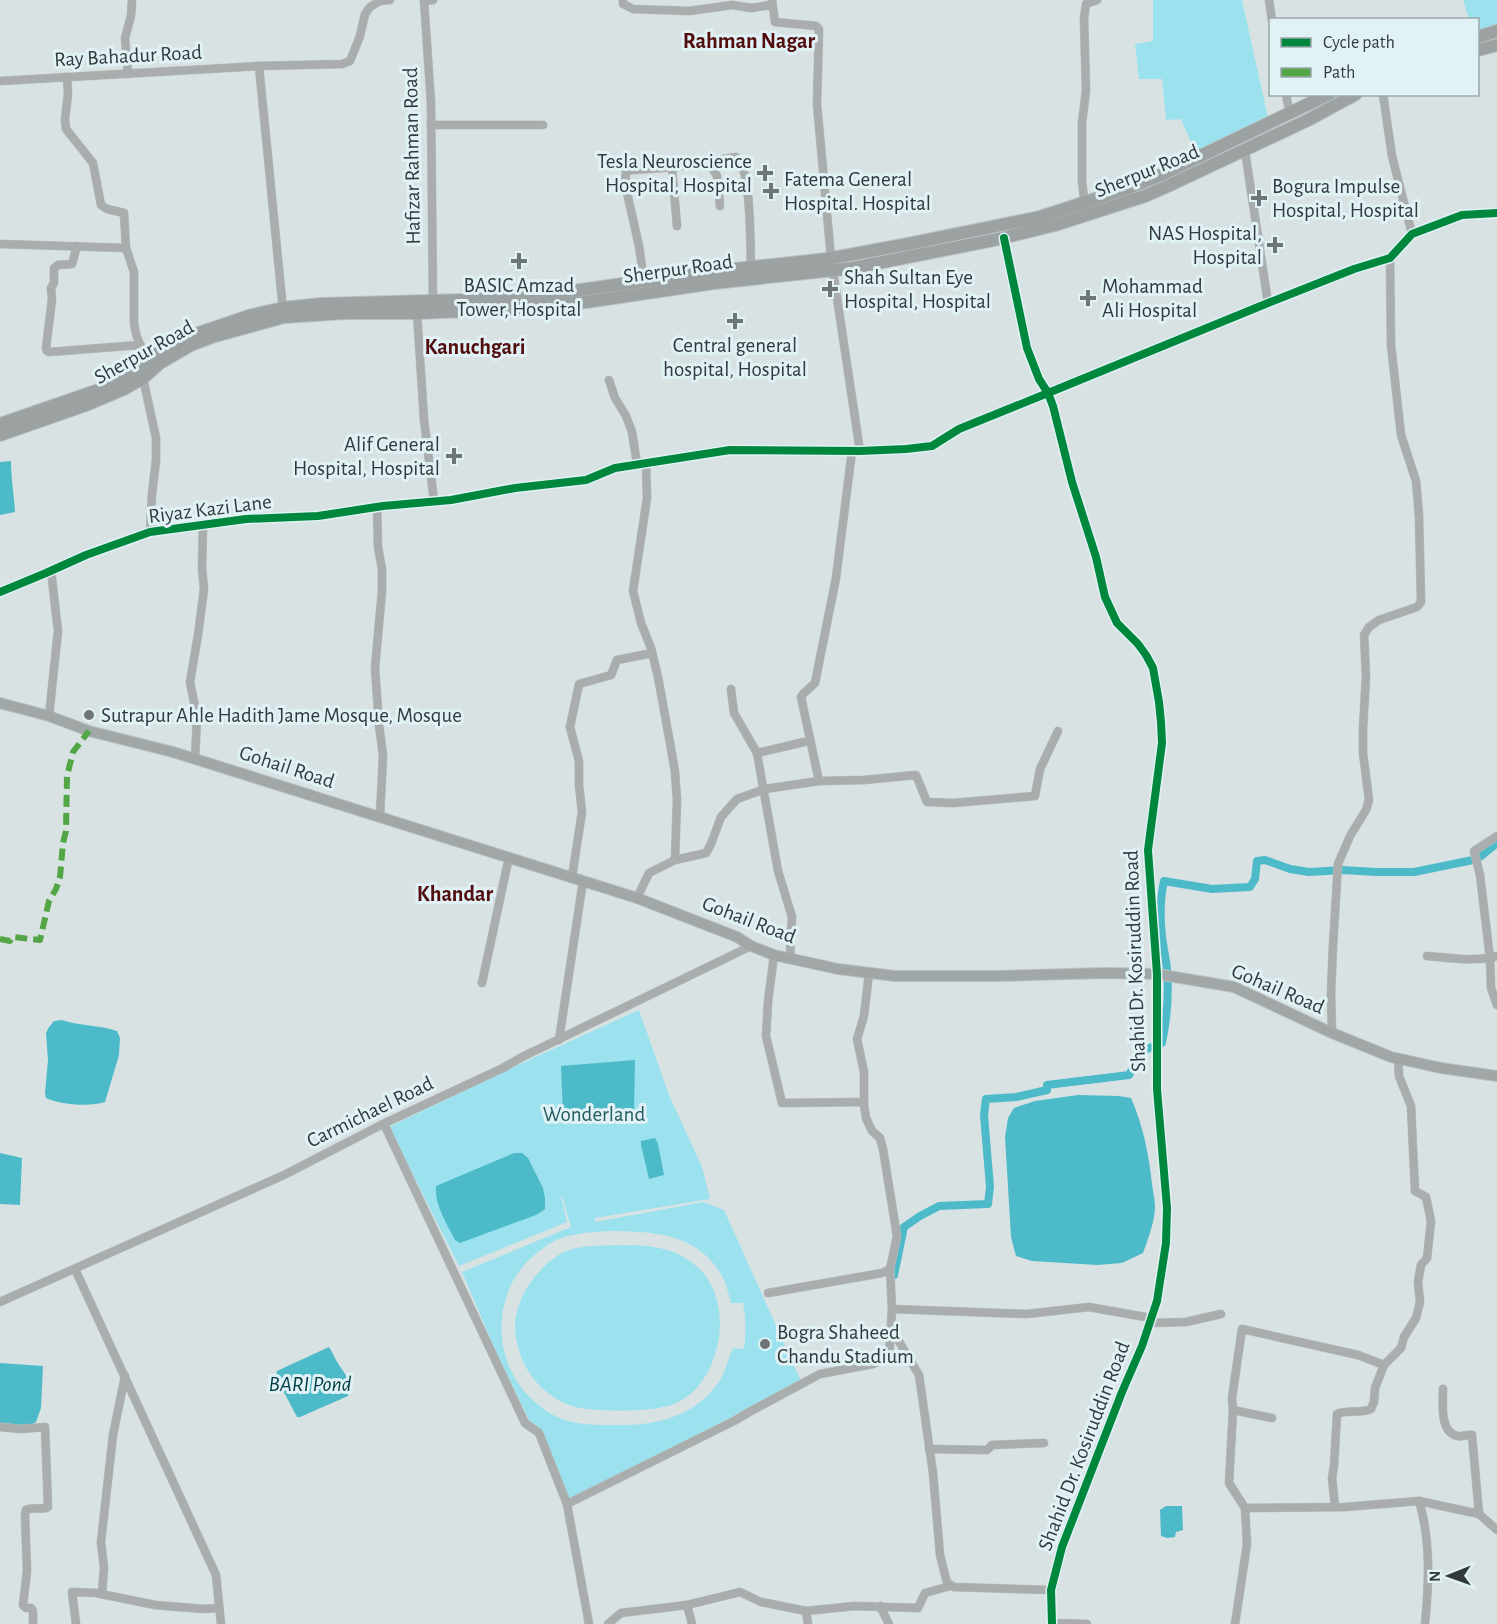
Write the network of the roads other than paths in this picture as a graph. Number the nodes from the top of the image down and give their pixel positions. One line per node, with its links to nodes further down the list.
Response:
1 (132, 0): 15 (street)
2 (390, 0): 14 (street, Ray Bahadur Road)
3 (434, 0): 7 (street)
4 (623, 0): 8 (street)
5 (1097, 0): 30 (street)
6 (1269, 0): 9 (street)
7 (424, 1): 24 (street, Hafizar Rahman Road)
8 (771, 2): 39 (street)
9 (1272, 18)
10 (1497, 31): 11 (highway)
11 (1479, 37)
12 (1497, 45): 13 (highway)
13 (1479, 50)
14 (259, 66): 15 (street, Ray Bahadur Road); 44 (street)
15 (128, 74): 16 (street, Ray Bahadur Road)
16 (67, 77): 17 (street, Ray Bahadur Road); 37 (street)
17 (0, 81)
18 (1286, 96): 22 (street)
19 (1325, 96): 22 (highway, Sherpur Road)
20 (1352, 96): 25 (highway, Sherpur Road)
21 (1383, 96): 33 (street)
22 (1290, 114): 25 (street); 30 (highway, Sherpur Road)
23 (543, 125): 24 (street)
24 (431, 126): 43 (street, Hafizar Rahman Road)
25 (1291, 128): 26 (highway, Sherpur Road)
26 (1245, 151): 30 (highway, Sherpur Road); 42 (street)
27 (709, 162): 28 (street); 29 (street); 40 (street)
28 (672, 168): 32 (street); 41 (street)
29 (720, 206)
30 (1085, 209): 34 (highway, Sherpur Road); 39 (highway, Sherpur Road)
31 (1497, 213): 33 (street)
32 (677, 226)
33 (1412, 234): 38 (street)
34 (1004, 238): 39 (highway, Sherpur Road); 50 (street, Shahid Dr. Kosiruddin Road)
35 (0, 244): 36 (street)
36 (78, 246): 37 (street); 46 (street)
37 (126, 248): 46 (street)
38 (1390, 258): 42 (street, Riyaz Kazi Lane); 88 (street)
39 (832, 264): 40 (highway, Sherpur Road); 43 (highway, Sherpur Road); 53 (street)
40 (751, 267): 41 (highway, Sherpur Road)
41 (644, 281): 43 (highway, Sherpur Road)
42 (1268, 303): 50 (street, Riyaz Kazi Lane)
43 (434, 306): 44 (highway, Sherpur Road); 45 (highway, Sherpur Road)
44 (284, 312): 45 (highway, Sherpur Road); 47 (highway, Sherpur Road)
45 (417, 313): 56 (street)
46 (140, 345): 47 (street)
47 (156, 359): 48 (highway, Sherpur Road); 51 (highway, Sherpur Road)
48 (143, 378): 52 (highway, Sherpur Road); 59 (street)
49 (609, 380): 55 (street)
50 (1048, 393): 53 (street, Riyaz Kazi Lane); 85 (street, Shahid Dr. Kosiruddin Road)
51 (0, 424)
52 (0, 435)
53 (856, 451): 54 (street, Riyaz Kazi Lane); 70 (street)
54 (646, 463): 55 (street, Riyaz Kazi Lane); 62 (street)
55 (637, 464): 56 (street, Riyaz Kazi Lane)
56 (434, 501): 57 (street, Riyaz Kazi Lane)
57 (377, 507): 58 (street, Riyaz Kazi Lane); 72 (street)
58 (203, 524): 59 (street, Riyaz Kazi Lane); 69 (street)
59 (150, 532): 60 (street, Riyaz Kazi Lane)
60 (51, 571): 61 (street, Riyaz Kazi Lane); 65 (street)
61 (0, 592)
62 (652, 653): 75 (street); 76 (street)
63 (731, 689): 68 (street)
64 (0, 703): 65 (main road, Gohail Road)
65 (49, 716): 69 (main road, Gohail Road)
66 (1058, 731): 70 (street)
67 (804, 742): 68 (street)
68 (757, 753): 71 (street)
69 (195, 759): 72 (main road, Gohail Road)
70 (819, 781): 71 (street)
71 (765, 789): 75 (street); 83 (street)
72 (380, 816): 74 (main road, Gohail Road)
73 (1497, 836): 82 (street)
74 (510, 857): 76 (main road, Gohail Road); 86 (street)
75 (675, 860): 78 (street)
76 (572, 877): 77 (main road, Gohail Road)
77 (583, 881): 78 (main road, Gohail Road); 89 (street)
78 (637, 898): 79 (main road, Gohail Road)
79 (751, 946): 80 (main road, Gohail Road); 89 (street, Carmichael Road)
80 (774, 955): 83 (main road, Gohail Road); 92 (street)
81 (1427, 956): 82 (street)
82 (1493, 957): 87 (street)
83 (790, 958): 84 (main road, Gohail Road)
84 (869, 973): 85 (main road, Gohail Road); 92 (street)
85 (1164, 976): 88 (main road, Gohail Road); 100 (street, Shahid Dr. Kosiruddin Road)
86 (482, 983)
87 (1497, 1005)
88 (1332, 1033): 90 (main road, Gohail Road)
89 (559, 1040): 93 (street, Carmichael Road)
90 (1398, 1058): 91 (main road, Gohail Road); 102 (street)
91 (1497, 1076)
92 (864, 1102): 95 (street)
93 (384, 1124): 94 (street, Carmichael Road); 111 (street)
94 (75, 1269): 97 (street, Carmichael Road); 103 (street)
95 (890, 1269): 96 (street); 98 (street)
96 (768, 1293)
97 (0, 1302)
98 (892, 1309): 100 (street); 101 (street)
99 (1221, 1314): 100 (street)
100 (1150, 1320): 117 (street, Shahid Dr. Kosiruddin Road)
101 (891, 1328): 109 (street); 111 (street)
102 (1384, 1365): 105 (street); 112 (street)
103 (125, 1376): 118 (street); 121 (street)
104 (1443, 1389): 114 (street)
105 (1233, 1410): 106 (street); 113 (street)
106 (1272, 1418)
107 (0, 1427): 123 (street)
108 (1044, 1443): 109 (street)
109 (929, 1449): 116 (street)
110 (1419, 1501): 112 (street); 114 (street); 134 (street)
111 (567, 1504): 126 (street)
112 (1335, 1507): 113 (street)
113 (1245, 1508): 133 (street)
114 (1479, 1514): 115 (street)
115 (1497, 1530)
116 (950, 1586): 117 (street); 120 (street)
117 (1051, 1590): 131 (street, Shahid Dr. Kosiruddin Road)
118 (102, 1594): 121 (street); 124 (street)
119 (687, 1605): 122 (street); 127 (street); 128 (street)
120 (880, 1606): 122 (street); 130 (street)
121 (219, 1608): 125 (street)
122 (806, 1611): 129 (street)
123 (33, 1624)
124 (76, 1624)
125 (221, 1624)
126 (590, 1624)
127 (608, 1624)
128 (692, 1624)
129 (808, 1624)
130 (889, 1624)
131 (1052, 1624): 132 (street)
132 (1087, 1624)
133 (1235, 1624)
134 (1425, 1624)

